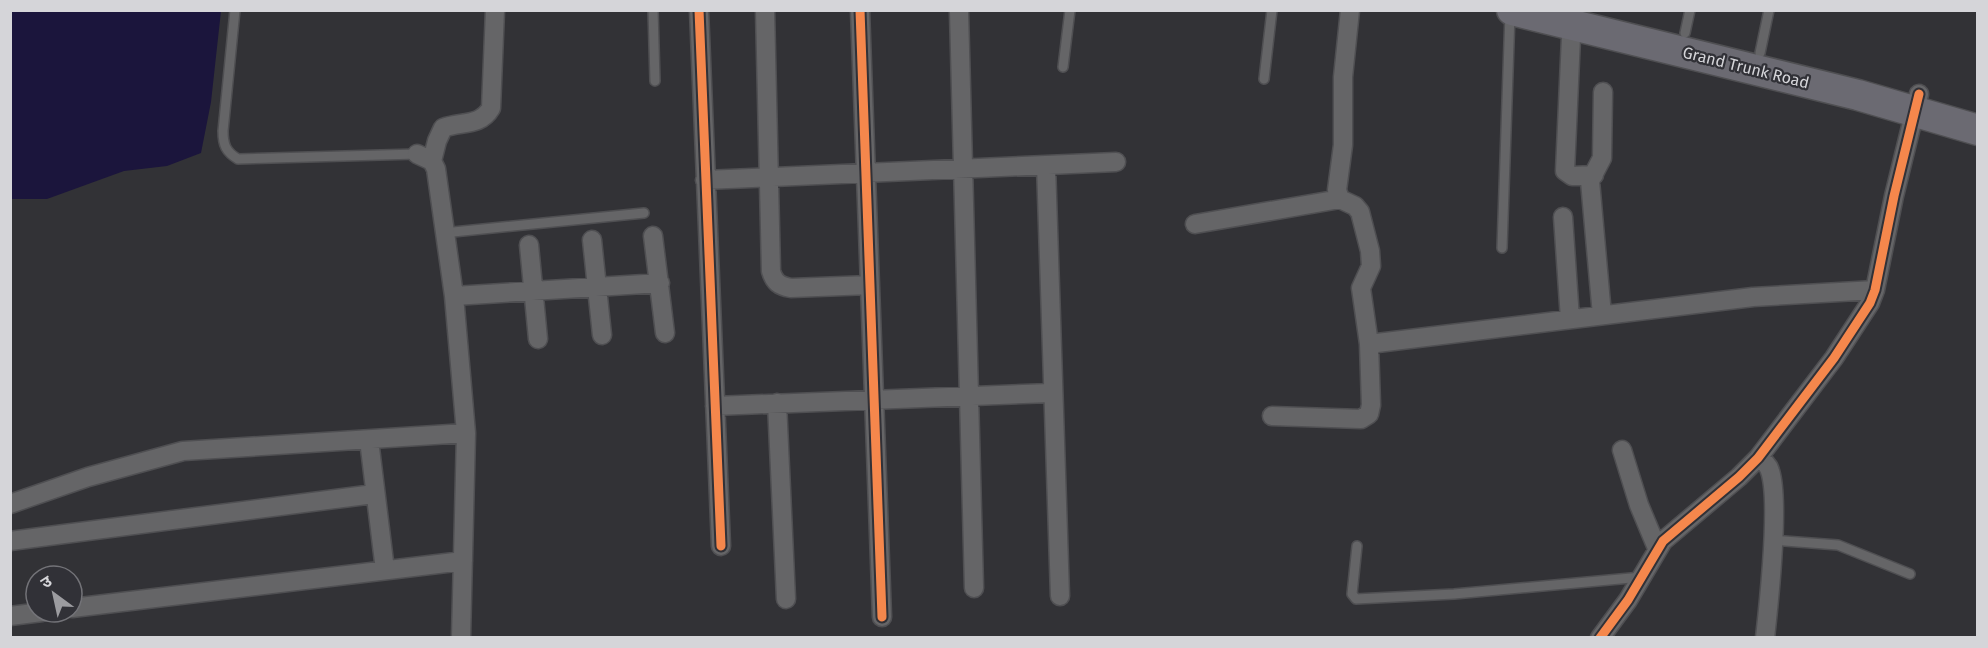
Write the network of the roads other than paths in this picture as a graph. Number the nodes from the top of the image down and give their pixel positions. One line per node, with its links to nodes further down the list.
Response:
1 (235, 10): 24 (lane)
2 (495, 10): 24 (street)
3 (653, 10): 19 (lane)
4 (699, 10): 31 (street)
5 (765, 10): 30 (street)
6 (860, 10): 28 (street)
7 (1070, 10): 17 (lane)
8 (1272, 10): 18 (lane)
9 (1350, 10): 32 (street)
10 (1511, 10): 14 (highway, Grand Trunk Road); 40 (lane)
11 (1599, 10): 15 (highway, Grand Trunk Road)
12 (1769, 10): 16 (lane)
13 (959, 12): 27 (street)
14 (1572, 18): 21 (highway, Grand Trunk Road); 29 (street)
15 (1688, 22): 16 (highway, Grand Trunk Road)
16 (1760, 53): 21 (highway, Grand Trunk Road)
17 (1063, 67)
18 (1264, 79)
19 (655, 81)
20 (1603, 92): 29 (street)
21 (1916, 103): 22 (highway, Grand Trunk Road); 23 (highway, Grand Trunk Road); 45 (street)
22 (1977, 110)
23 (1977, 130)
24 (424, 158): 36 (street)
25 (1116, 162): 26 (street)
26 (1046, 165): 27 (street); 53 (street)
27 (965, 170): 28 (street); 54 (street)
28 (867, 174): 30 (street); 42 (street)
29 (1593, 175): 47 (street)
30 (770, 178): 31 (street); 42 (street)
31 (705, 180): 57 (street)
32 (1340, 199): 35 (street); 52 (street)
33 (644, 213): 36 (lane)
34 (1563, 217): 48 (street)
35 (1195, 224)
36 (443, 233): 46 (street)
37 (653, 236): 41 (street)
38 (592, 240): 43 (street)
39 (529, 245): 44 (street)
40 (1502, 248)
41 (660, 283): 43 (street); 49 (street)
42 (870, 285): 55 (street)
43 (596, 287): 44 (street); 50 (street)
44 (532, 290): 46 (street); 51 (street)
45 (1875, 290): 47 (street); 62 (street)
46 (453, 296): 59 (street)
47 (1602, 315): 48 (street)
48 (1570, 319): 52 (street)
49 (665, 333)
50 (602, 335)
51 (538, 339)
52 (1369, 344): 58 (street)
53 (1051, 393): 54 (street); 75 (street)
54 (969, 398): 55 (street); 74 (street)
55 (873, 399): 56 (street); 78 (street)
56 (777, 403): 57 (street); 76 (street)
57 (715, 406): 67 (street)
58 (1272, 416)
59 (466, 432): 60 (street); 70 (street)
60 (369, 440): 63 (street); 64 (street)
61 (1622, 450): 69 (street)
62 (1758, 458): 65 (street); 69 (street)
63 (374, 494): 66 (street); 71 (street)
64 (10, 504)
65 (1772, 540): 72 (lane); 81 (street)
66 (10, 541)
67 (721, 546)
68 (1357, 546): 73 (lane)
69 (1657, 548): 73 (street)
70 (463, 561): 71 (street); 79 (street)
71 (385, 570): 77 (street)
72 (1910, 574)
73 (1642, 577): 80 (street)
74 (974, 588)
75 (1060, 596)
76 (786, 598)
77 (84, 607)
78 (882, 617)
79 (461, 638)
80 (1600, 638)
81 (1765, 638)

